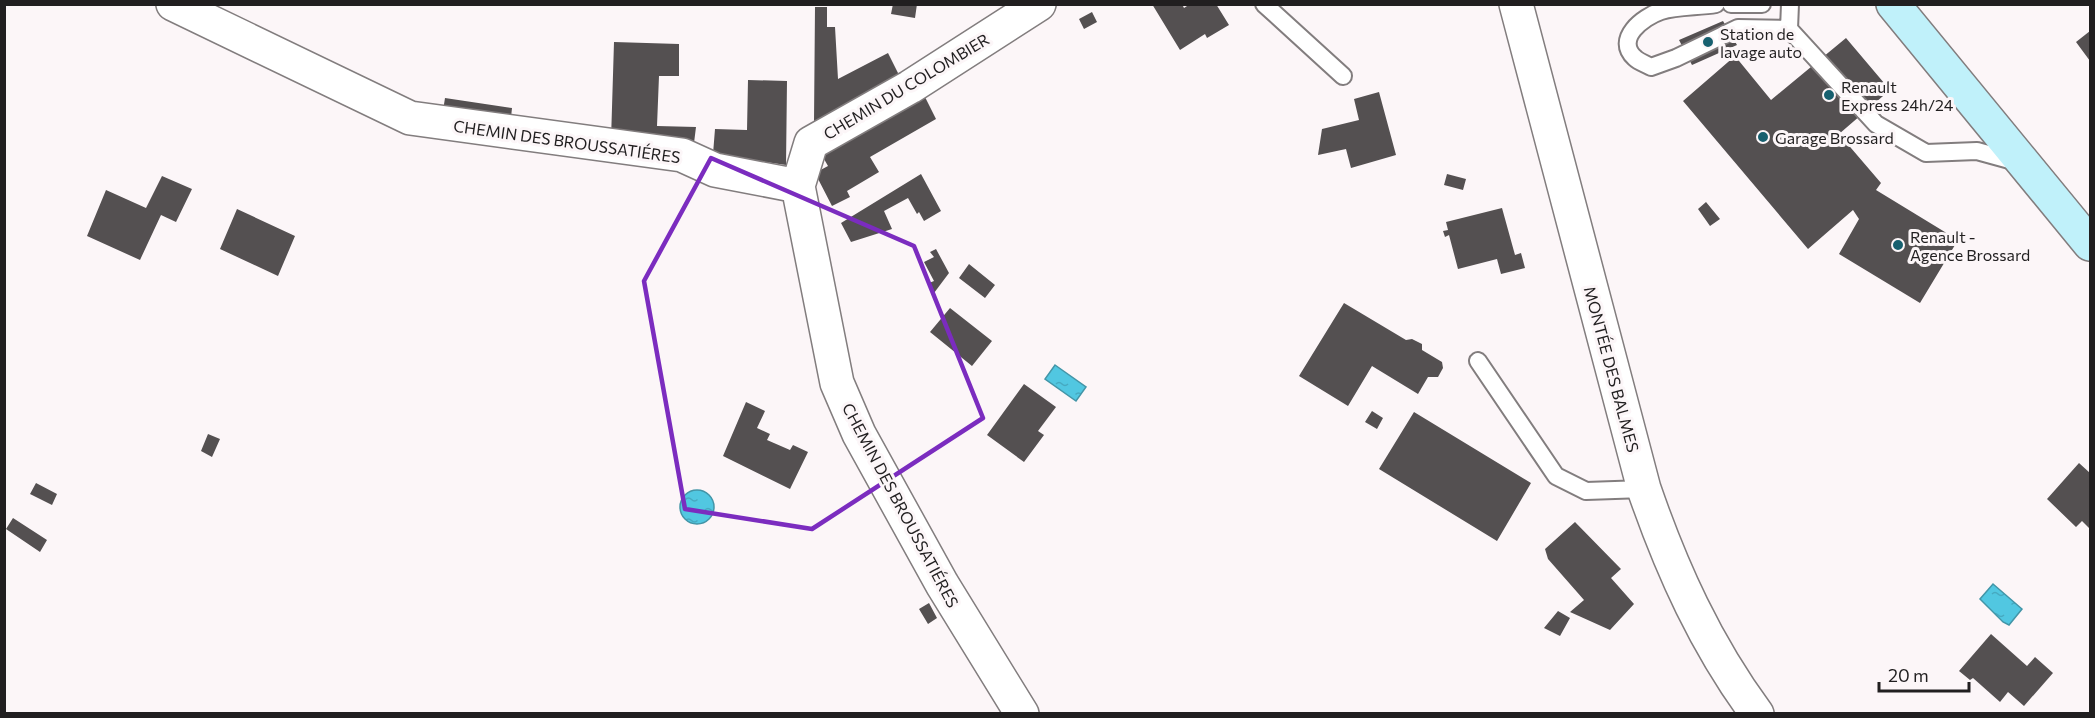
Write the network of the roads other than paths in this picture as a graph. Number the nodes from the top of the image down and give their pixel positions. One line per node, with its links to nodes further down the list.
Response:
1 (173, 4): 13 (street, CHEMIN DES BROUSSATIÉRES)
2 (1039, 4): 13 (street, CHEMIN DU COLOMBIER)
3 (1264, 4): 11 (lane)
4 (1516, 4): 16 (street, MONTÉE DES BALMES)
5 (1716, 4): 10 (lane)
6 (1731, 4): 7 (lane)
7 (1762, 4)
8 (1790, 4): 10 (lane)
9 (1893, 4): 12 (main road)
10 (1789, 29): 12 (lane)
11 (1343, 76)
12 (2025, 165): 14 (main road)
13 (798, 186): 17 (street, CHEMIN DES BROUSSATIÉRES)
14 (2091, 244)
15 (1478, 361): 16 (lane)
16 (1644, 489): 18 (street, MONTÉE DES BALMES)
17 (1021, 713)
18 (1757, 714)

